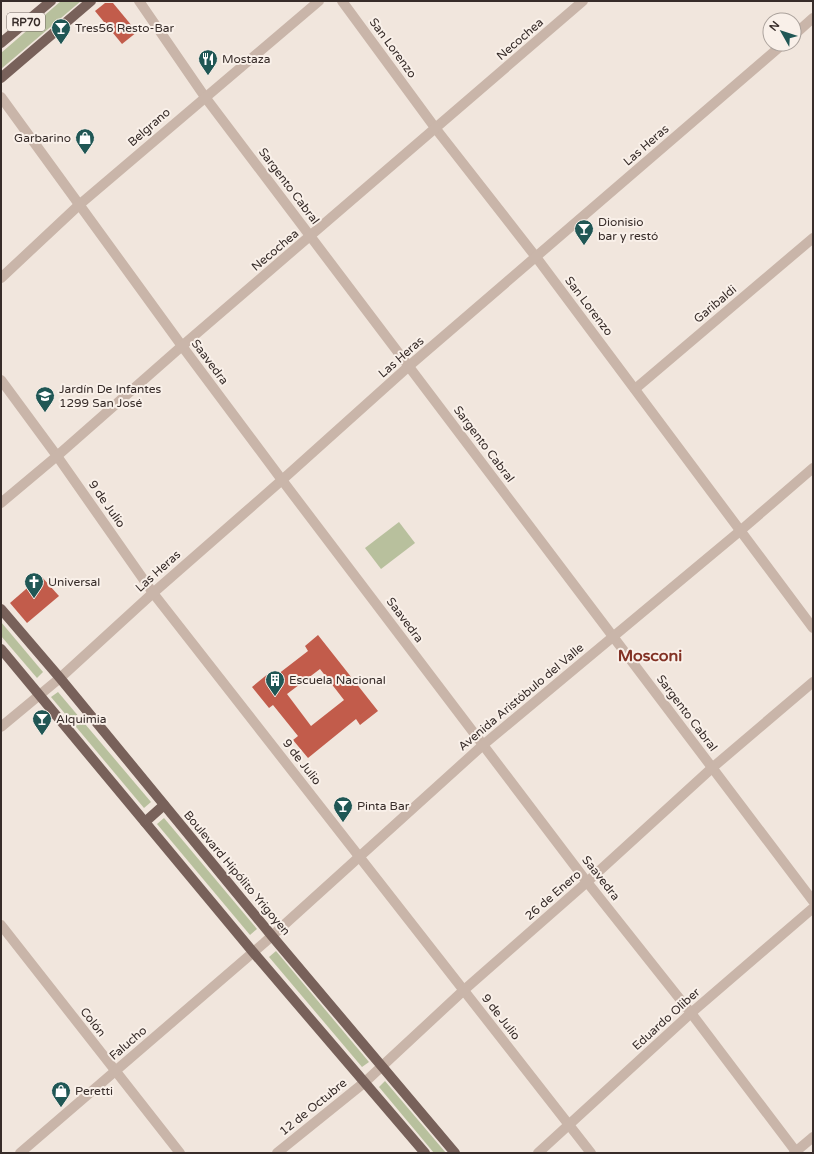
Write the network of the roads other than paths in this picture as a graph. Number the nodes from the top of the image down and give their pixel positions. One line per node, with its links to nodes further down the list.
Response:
1 (51, 1): 9 (main road, RP70)
2 (91, 1): 11 (main road, RP70)
3 (139, 1): 13 (street, Sargento Cabral)
4 (319, 1): 13 (street, Belgrano)
5 (342, 1): 14 (street, San Lorenzo)
6 (583, 1): 14 (street, Necochea)
7 (813, 18): 8 (street)
8 (802, 28)
9 (1, 43)
10 (774, 52): 18 (street, Las Heras)
11 (1, 78)
12 (1, 97): 15 (street, Saavedra)
13 (205, 97): 15 (street, Belgrano); 16 (street, Sargento Cabral)
14 (436, 129): 16 (street, Necochea); 18 (street, San Lorenzo)
15 (79, 205): 19 (street, Belgrano); 20 (street, Saavedra)
16 (310, 236): 20 (street, Necochea); 21 (street, Sargento Cabral)
17 (813, 238): 23 (street, Garibaldi)
18 (536, 257): 21 (street, Las Heras); 23 (street, San Lorenzo)
19 (1, 278)
20 (182, 346): 24 (street, Necochea); 26 (street, Saavedra)
21 (409, 366): 26 (street, Las Heras); 32 (street, Sargento Cabral)
22 (1, 380): 24 (street, 9 de Julio)
23 (635, 389): 28 (street, San Lorenzo)
24 (57, 456): 27 (street, Necochea); 29 (street, 9 de Julio)
25 (813, 468): 28 (street, Avenida Aristóbulo del Valle)
26 (282, 480): 29 (street, Las Heras); 38 (street, Saavedra)
27 (1, 503)
28 (740, 531): 31 (street, San Lorenzo); 32 (street, Avenida Aristóbulo del Valle)
29 (153, 593): 34 (street, Las Heras); 42 (street, 9 de Julio)
30 (1, 609): 34 (main road, Boulevard Hipólito Yrigoyen)
31 (813, 628)
32 (613, 636): 38 (street, Avenida Aristóbulo del Valle); 39 (street, Sargento Cabral)
33 (1, 649): 36 (main road)
34 (60, 678): 36 (street, Las Heras); 40 (main road, Boulevard Hipólito Yrigoyen)
35 (813, 682): 39 (street, 26 de Enero)
36 (40, 694): 37 (street, Las Heras); 41 (main road)
37 (1, 726)
38 (484, 745): 42 (street, Avenida Aristóbulo del Valle); 43 (street, Saavedra)
39 (712, 768): 43 (street, 26 de Enero); 44 (street, Sargento Cabral)
40 (164, 805): 41 (main road); 47 (main road, Boulevard Hipólito Yrigoyen)
41 (145, 822): 48 (main road)
42 (359, 856): 47 (street, Avenida Aristóbulo del Valle); 49 (street, 9 de Julio)
43 (587, 882): 49 (street, 26 de Enero); 50 (street, Saavedra)
44 (813, 901)
45 (813, 908): 50 (street, Eduardo Oliber)
46 (1, 926): 52 (street, Colón)
47 (272, 936): 48 (street, Avenida Aristóbulo del Valle); 51 (main road, Boulevard Hipólito Yrigoyen)
48 (253, 952): 52 (street, Falucho); 53 (main road)
49 (464, 990): 51 (street, 26 de Enero); 54 (street, 9 de Julio)
50 (691, 1013): 54 (street, Eduardo Oliber); 63 (street, Saavedra)
51 (382, 1066): 53 (street, 26 de Enero); 60 (main road, Boulevard Hipólito Yrigoyen)
52 (116, 1072): 56 (street, Falucho); 57 (street, Colón)
53 (365, 1082): 58 (street, 12 de Octubre); 59 (main road)
54 (568, 1125): 61 (street, Eduardo Oliber); 62 (street, 9 de Julio)
55 (813, 1137): 63 (street)
56 (20, 1153)
57 (180, 1153)
58 (277, 1153)
59 (425, 1153)
60 (455, 1153)
61 (538, 1153)
62 (591, 1153)
63 (796, 1153)

